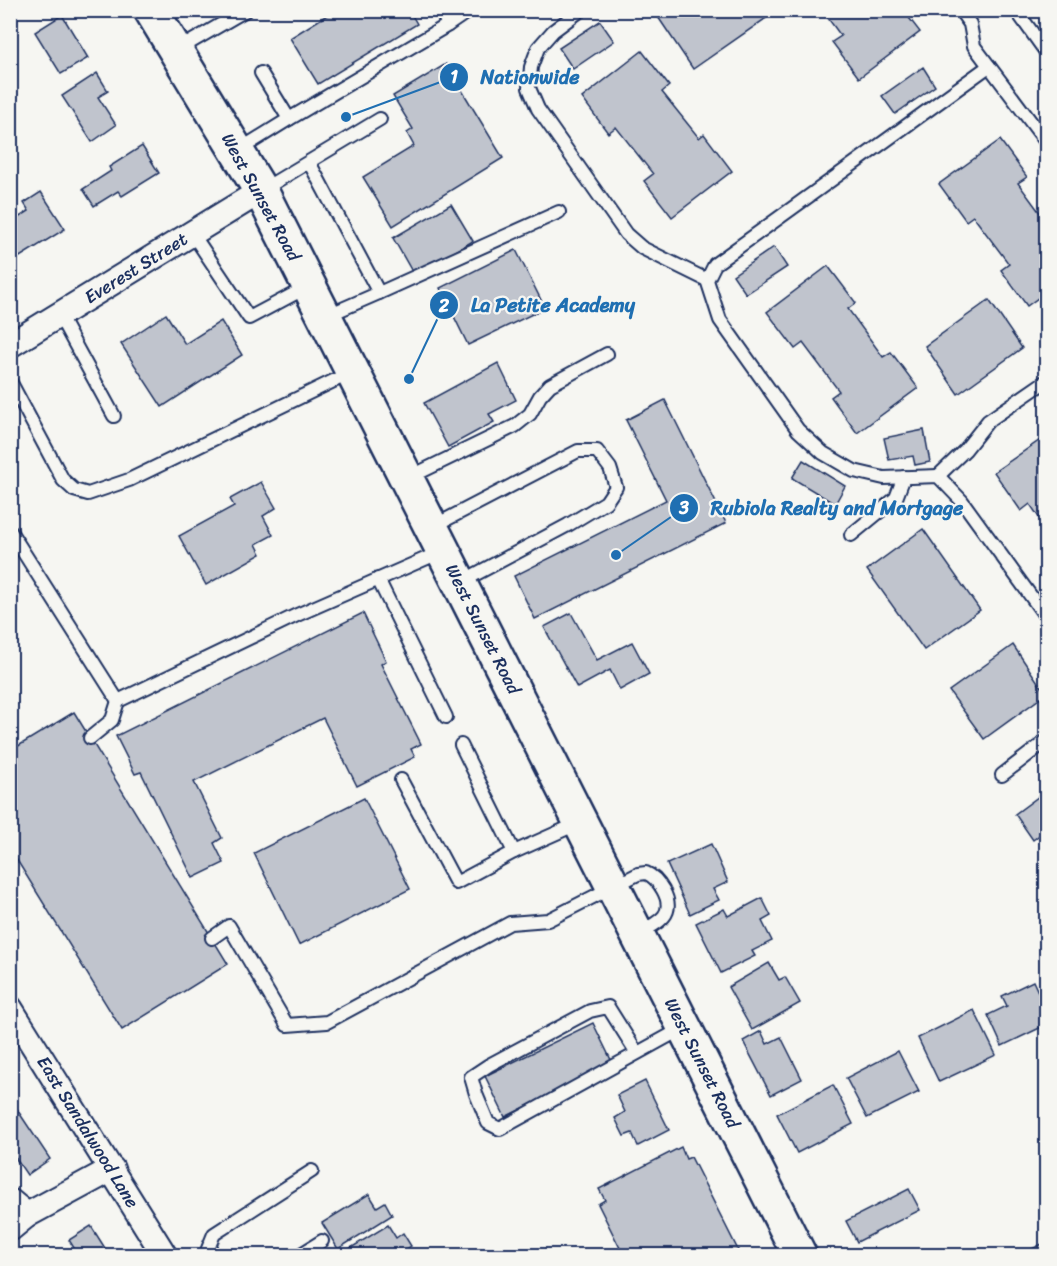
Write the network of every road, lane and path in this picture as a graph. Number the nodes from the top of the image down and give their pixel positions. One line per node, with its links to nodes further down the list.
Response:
1 (151, 10): 10 (main road, West Sunset Road)
2 (246, 10): 10 (lane)
3 (441, 10): 8 (lane)
4 (470, 10): 8 (lane)
5 (581, 10): 21 (lane)
6 (960, 10): 11 (lane)
7 (1017, 10): 9 (lane)
8 (448, 25): 13 (lane)
9 (1045, 47)
10 (176, 50): 16 (main road, West Sunset Road)
11 (989, 66): 15 (lane); 21 (lane)
12 (261, 74): 13 (lane)
13 (289, 119): 16 (lane)
14 (380, 119): 17 (lane)
15 (1047, 142)
16 (237, 151): 18 (main road, West Sunset Road)
17 (309, 162): 18 (lane); 23 (lane)
18 (261, 191): 20 (street, Everest Street); 22 (main road, West Sunset Road)
19 (559, 212): 23 (lane)
20 (192, 233): 22 (lane); 24 (street, Everest Street)
21 (707, 280): 33 (lane)
22 (310, 286): 25 (main road, West Sunset Road)
23 (379, 292): 25 (lane)
24 (59, 315): 26 (street, Everest Street); 31 (lane)
25 (325, 316): 28 (main road, West Sunset Road)
26 (10, 345)
27 (607, 354): 34 (lane)
28 (353, 371): 29 (lane); 34 (main road, West Sunset Road)
29 (10, 381)
30 (1047, 381): 32 (lane)
31 (114, 416)
32 (938, 476): 33 (lane); 40 (lane)
33 (904, 477): 36 (lane)
34 (407, 478): 37 (main road, West Sunset Road)
35 (10, 531): 41 (lane)
36 (850, 535)
37 (438, 539): 38 (lane); 39 (main road, West Sunset Road); 39 (lane)
38 (378, 579): 41 (lane); 42 (lane)
39 (459, 582): 48 (main road, West Sunset Road)
40 (1047, 617)
41 (118, 701): 43 (lane)
42 (446, 717)
43 (90, 738)
44 (1047, 741): 46 (lane)
45 (461, 745): 49 (lane)
46 (1002, 775)
47 (401, 780): 49 (lane)
48 (581, 822): 49 (lane); 50 (main road, West Sunset Road)
49 (514, 852)
50 (613, 887): 51 (lane); 53 (main road, West Sunset Road)
51 (212, 938)
52 (10, 1008): 55 (street, East Sandalwood Lane)
53 (684, 1027): 54 (lane); 62 (main road, West Sunset Road)
54 (637, 1053): 54 (lane)
55 (112, 1169): 57 (street); 59 (street, East Sandalwood Lane)
56 (312, 1171): 60 (lane)
57 (16, 1215)
58 (322, 1241): 61 (lane)
59 (165, 1256)
60 (205, 1256)
61 (298, 1256)
62 (800, 1256)

